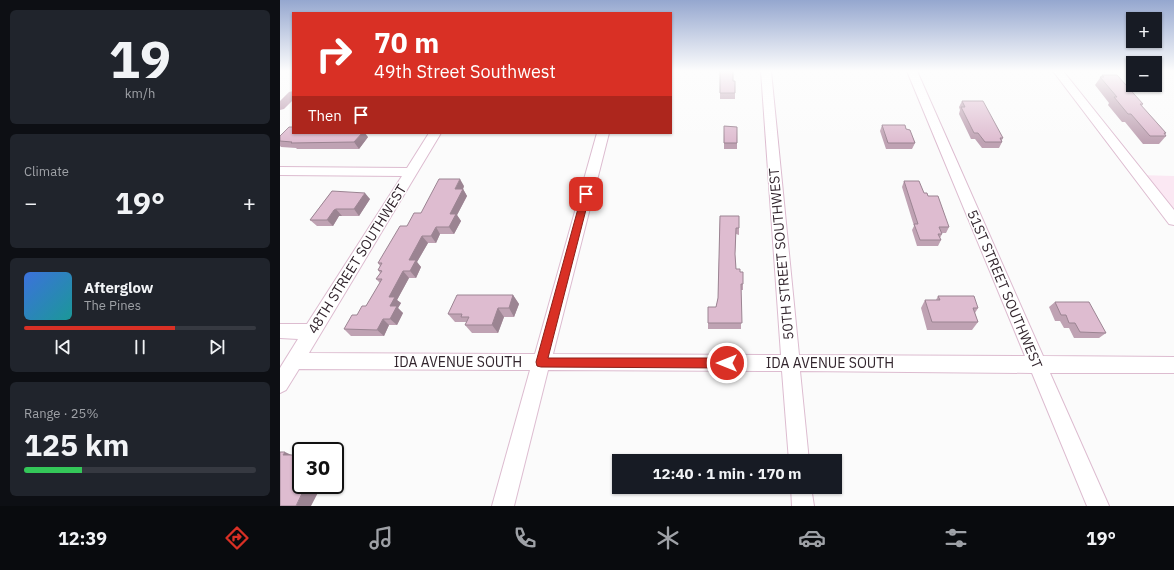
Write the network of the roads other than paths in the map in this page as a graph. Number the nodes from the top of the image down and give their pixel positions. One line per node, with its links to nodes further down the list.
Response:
1 (768, 95): 13 (street, 50TH STREET SOUTHWEST)
2 (922, 95): 14 (street, 51ST STREET SOUTHWEST)
3 (1076, 95): 8 (street)
4 (434, 134): 7 (street, 48TH STREET SOUTHWEST)
5 (603, 134): 12 (street)
6 (280, 171): 7 (street)
7 (411, 172): 10 (street, 48TH STREET SOUTHWEST)
8 (1174, 220)
9 (280, 332): 10 (street)
10 (312, 332): 11 (street, 48TH STREET SOUTHWEST)
11 (294, 361): 12 (street, IDA AVENUE SOUTH); 16 (street, 48TH STREET SOUTHWEST)
12 (541, 362): 13 (street, IDA AVENUE SOUTH); 19 (street)
13 (790, 363): 14 (street, IDA AVENUE SOUTH); 17 (street, 50TH STREET SOUTHWEST)
14 (1037, 364): 15 (street, IDA AVENUE SOUTH); 21 (street, 51ST STREET SOUTHWEST)
15 (1174, 365)
16 (280, 384)
17 (798, 454)
18 (801, 494): 20 (street)
19 (503, 506)
20 (802, 506)
21 (1098, 506)

